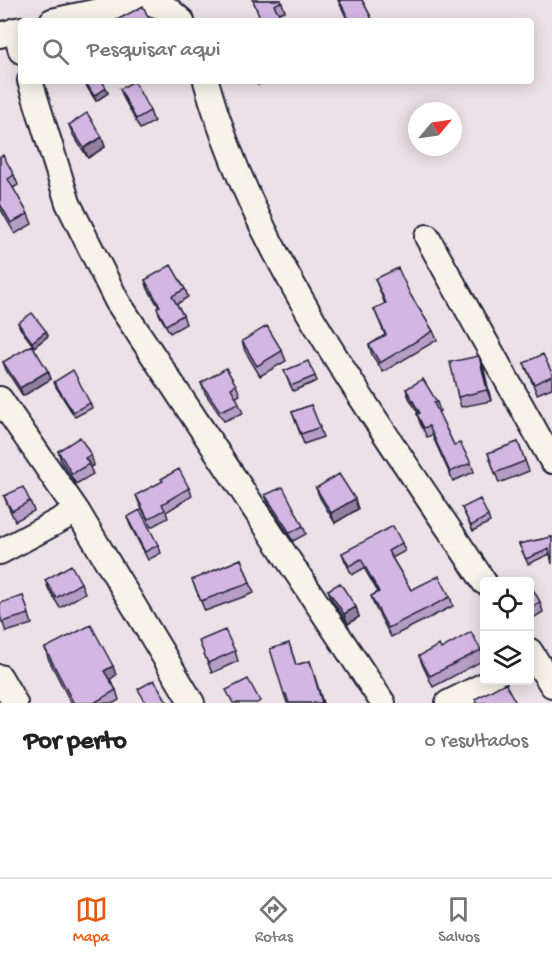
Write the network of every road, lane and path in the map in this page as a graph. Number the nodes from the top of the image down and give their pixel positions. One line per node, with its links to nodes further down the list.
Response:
1 (91, 5): 2 (street); 3 (street)
2 (59, 18)
3 (178, 18)
4 (31, 84): 18 (street)
5 (207, 84): 11 (street)
6 (427, 237): 8 (street)
7 (0, 399): 9 (street)
8 (552, 461)
9 (77, 511): 10 (street); 17 (street)
10 (0, 552)
11 (481, 577)
12 (537, 657): 15 (street)
13 (0, 677): 16 (street)
14 (486, 685): 19 (street)
15 (552, 685)
16 (15, 703)
17 (192, 703)
18 (383, 703)
19 (448, 703)

